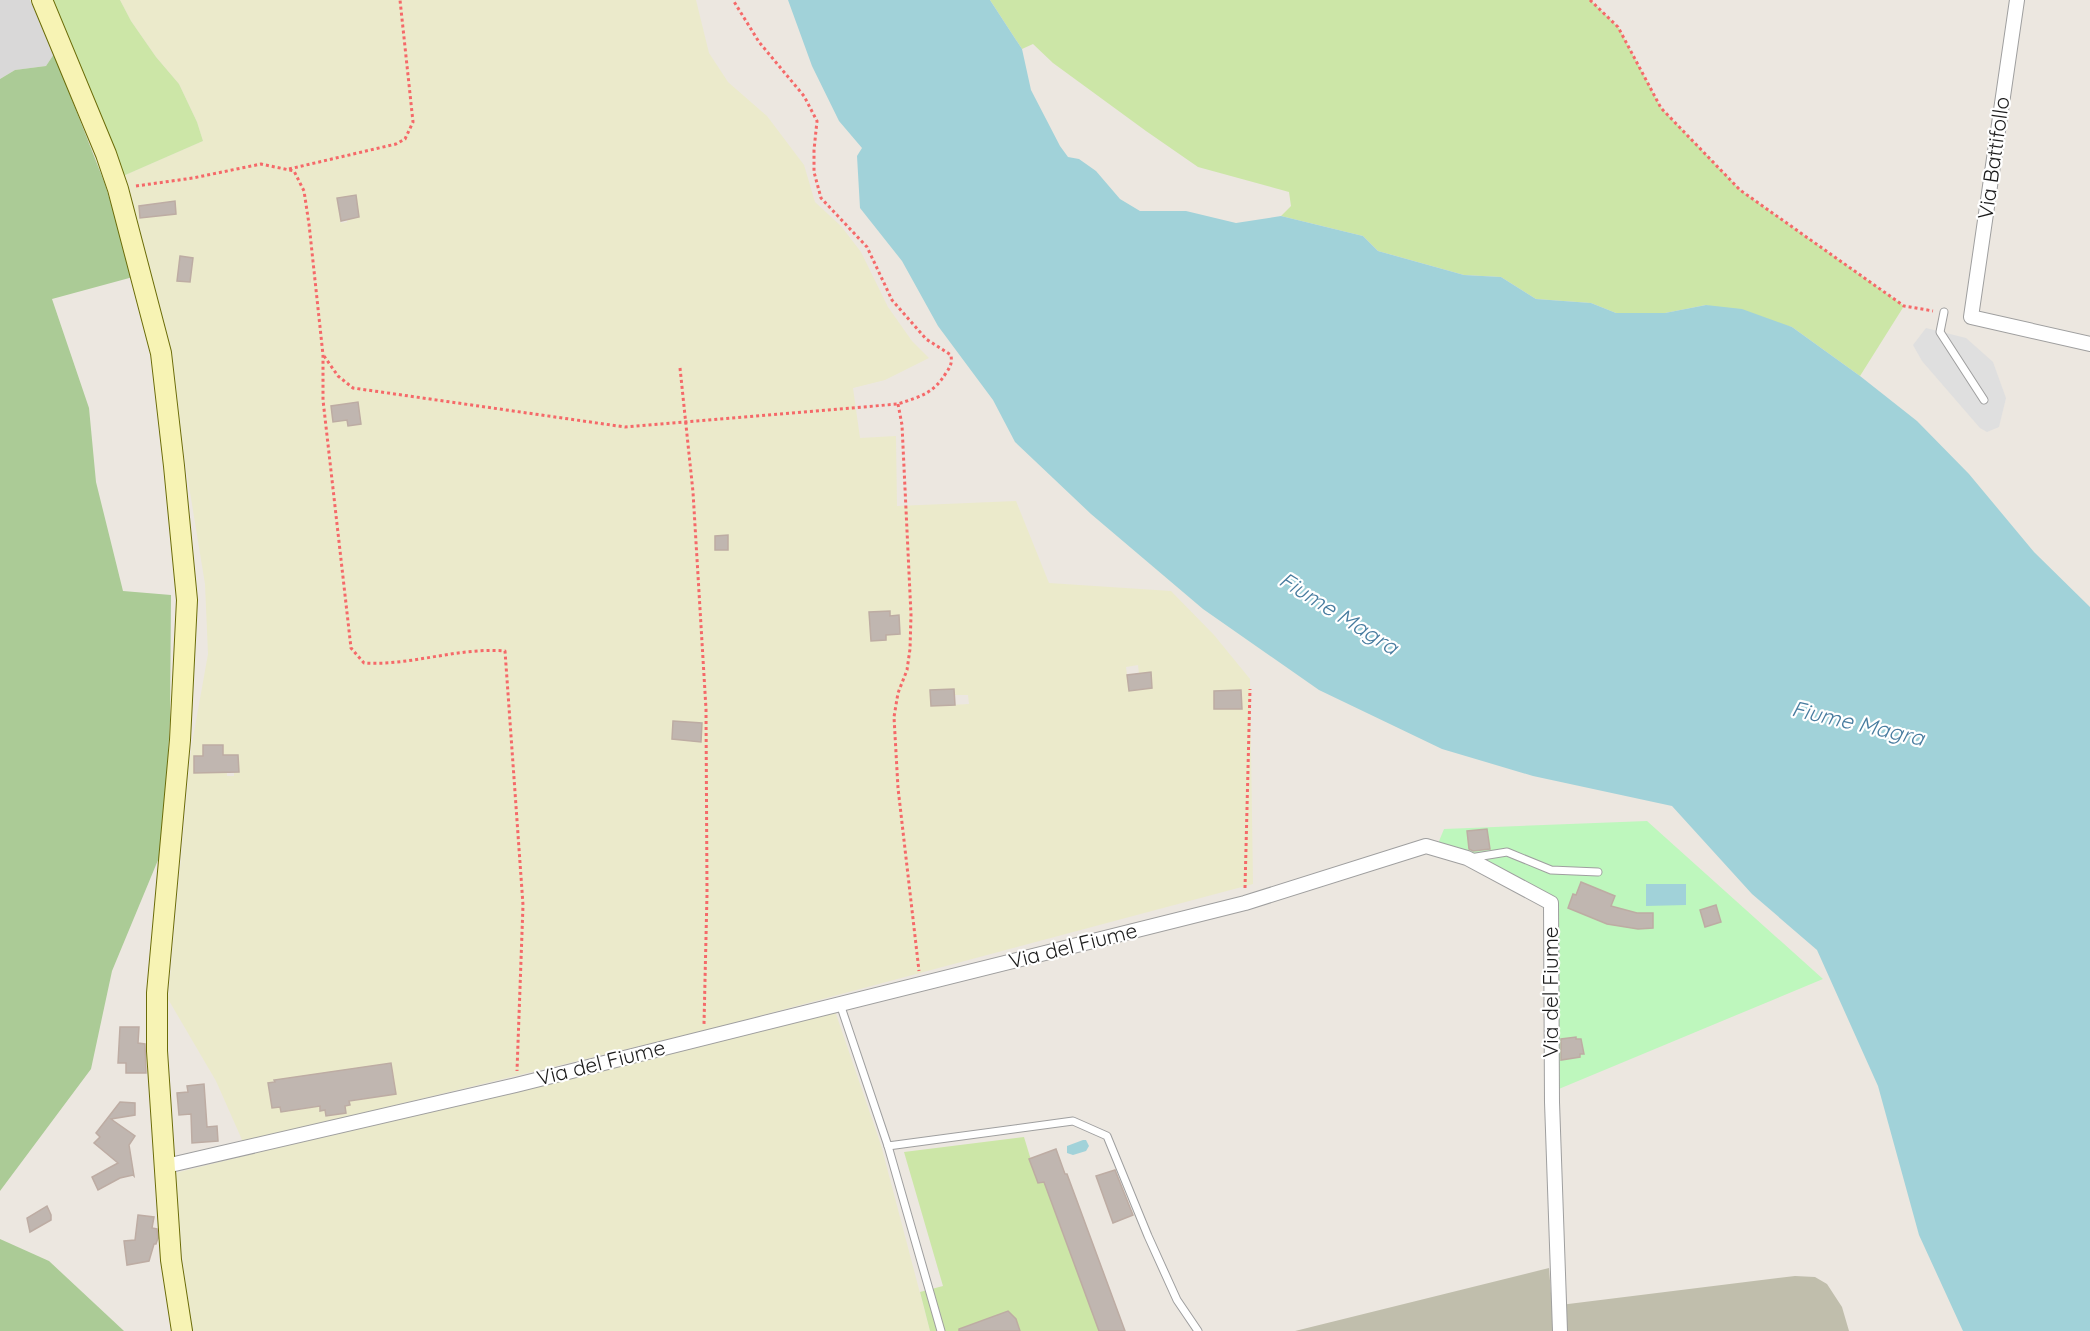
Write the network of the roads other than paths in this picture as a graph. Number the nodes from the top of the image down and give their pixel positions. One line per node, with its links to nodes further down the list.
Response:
1 (42, 0): 10 (main road)
2 (2017, 0): 4 (street, Via Battifollo)
3 (1944, 312): 5 (lane)
4 (2090, 344)
5 (1984, 400)
6 (1467, 858): 7 (lane); 8 (street, Via del Fiume); 14 (street, Via del Fiume)
7 (1598, 872)
8 (840, 1004): 9 (lane); 10 (street, Via del Fiume)
9 (888, 1146): 12 (lane); 13 (lane)
10 (166, 1166): 11 (main road)
11 (182, 1331)
12 (941, 1331)
13 (1198, 1331)
14 (1560, 1331)

